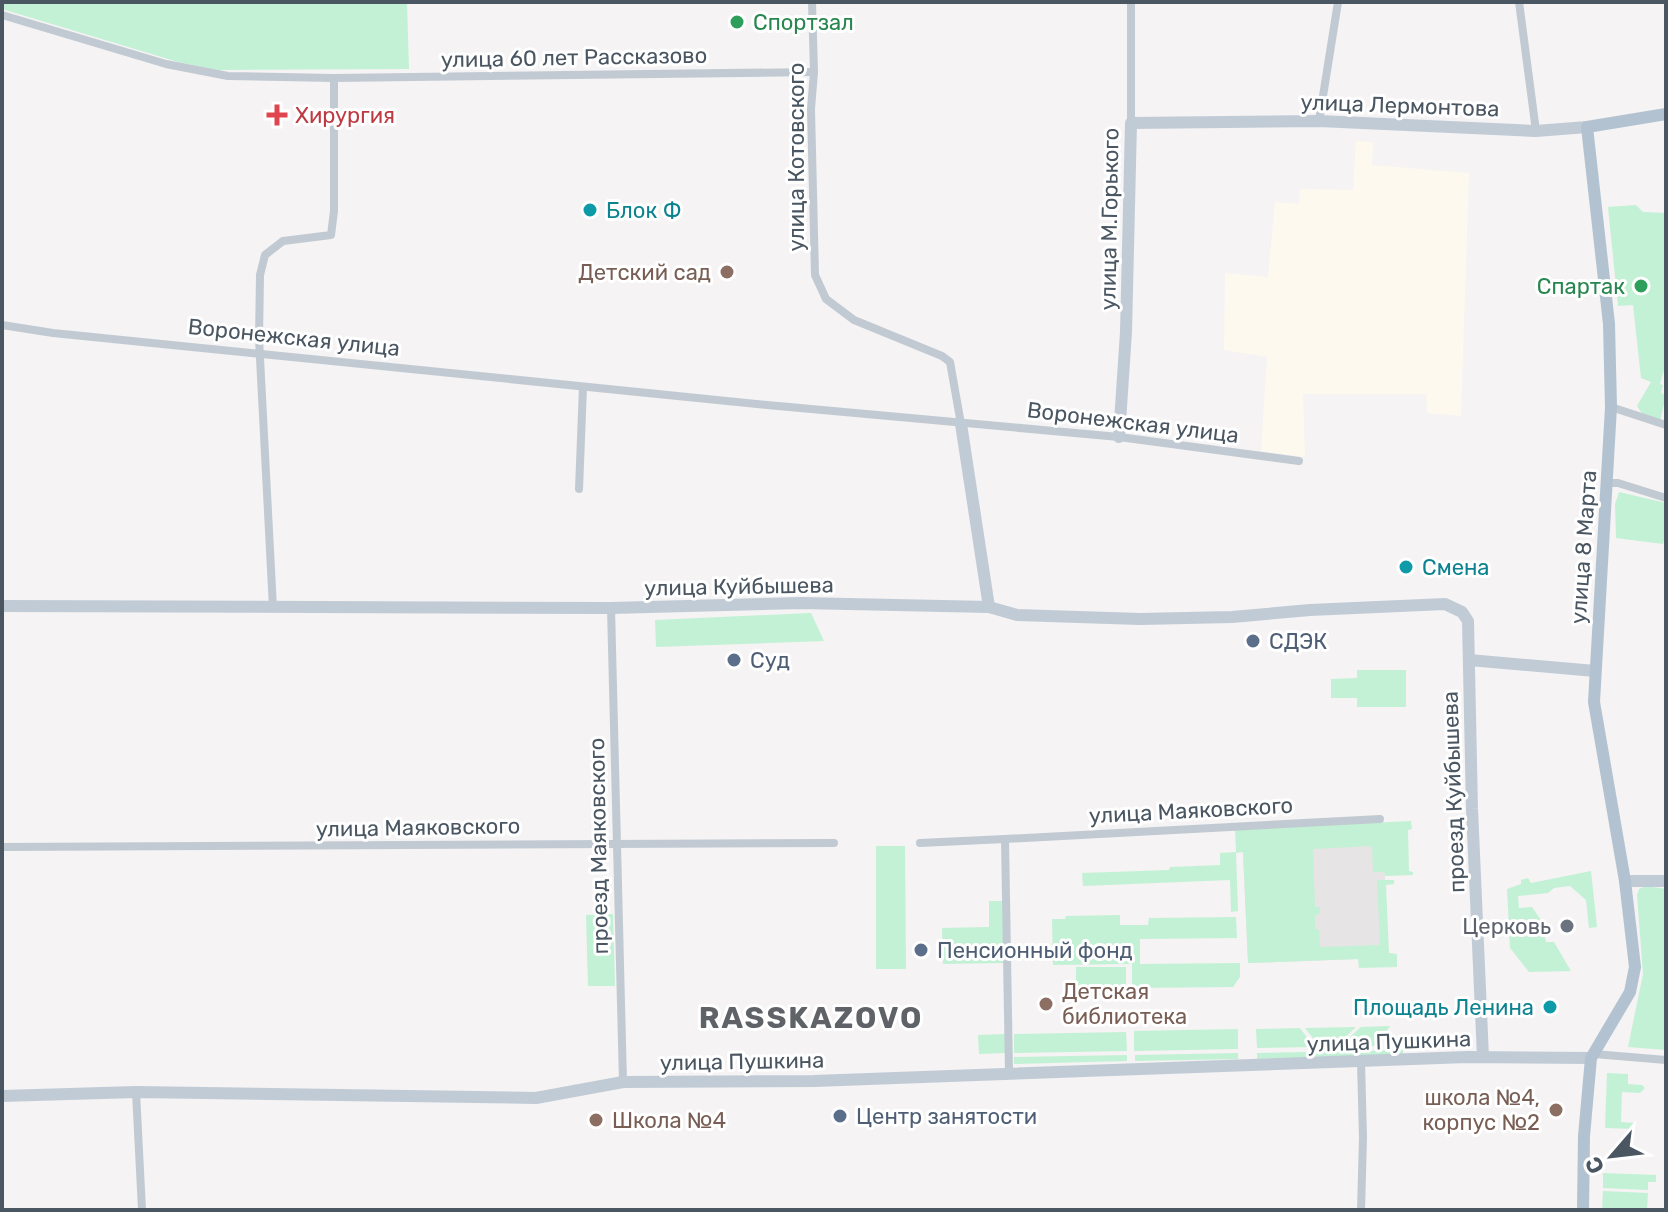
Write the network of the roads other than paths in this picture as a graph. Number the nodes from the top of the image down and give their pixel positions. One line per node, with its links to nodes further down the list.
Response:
1 (812, 2): 6 (street, улица Котовского)
2 (1131, 2): 10 (street, улица М.Горького)
3 (1338, 2): 9 (street)
4 (1519, 2): 12 (street)
5 (2, 15): 7 (street, улица 60 лет Рассказово)
6 (814, 72): 7 (street, улица 60 лет Рассказово); 17 (street, улица Котовского)
7 (334, 78): 14 (street)
8 (1666, 114): 11 (main road, улица Лермонтова)
9 (1319, 121): 10 (street, улица Лермонтова); 12 (street, улица Лермонтова)
10 (1131, 123): 19 (street, улица М.Горького)
11 (1587, 127): 12 (street, улица Лермонтова); 16 (main road, улица 8 Марта)
12 (1536, 131)
13 (2, 325): 14 (street, Воронежская улица)
14 (260, 353): 15 (street, Воронежская улица); 27 (street)
15 (583, 387): 17 (street, Воронежская улица); 22 (street)
16 (1611, 407): 18 (street); 21 (main road, улица 8 Марта)
17 (961, 424): 19 (street, Воронежская улица); 25 (street)
18 (1666, 425)
19 (1119, 437): 20 (street, Воронежская улица)
20 (1299, 461)
21 (1607, 483): 23 (street); 30 (main road, улица 8 Марта)
22 (579, 489)
23 (1666, 498)
24 (2, 606): 27 (street, улица Куйбышева)
25 (989, 607): 26 (street, улица Куйбышева); 28 (street, улица Куйбышева)
26 (611, 608): 27 (street, улица Куйбышева); 33 (street, проезд Маяковского)
27 (273, 609)
28 (1468, 621): 29 (street, проезд Куйбышева)
29 (1469, 660): 30 (street); 40 (street, проезд Куйбышева)
30 (1595, 671): 37 (main road, улица 8 Марта)
31 (1380, 819): 32 (street, улица Маяковского)
32 (1005, 839): 35 (street, улица Маяковского); 43 (street)
33 (615, 843): 34 (street, улица Маяковского); 36 (street, улица Маяковского); 44 (street, проезд Маяковского)
34 (834, 843)
35 (920, 843)
36 (2, 847)
37 (1625, 881): 38 (street); 39 (main road, улица 8 Марта)
38 (1666, 881)
39 (1592, 1056): 40 (street); 41 (street); 49 (main road)
40 (1483, 1057): 42 (street, улица Пушкина)
41 (1666, 1060)
42 (1361, 1062): 43 (street, улица Пушкина); 48 (street)
43 (1009, 1072): 44 (street, улица Пушкина)
44 (623, 1082): 45 (street, улица Пушкина)
45 (136, 1092): 46 (street, улица Пушкина); 47 (street)
46 (2, 1096)
47 (142, 1210)
48 (1361, 1210)
49 (1583, 1210)

